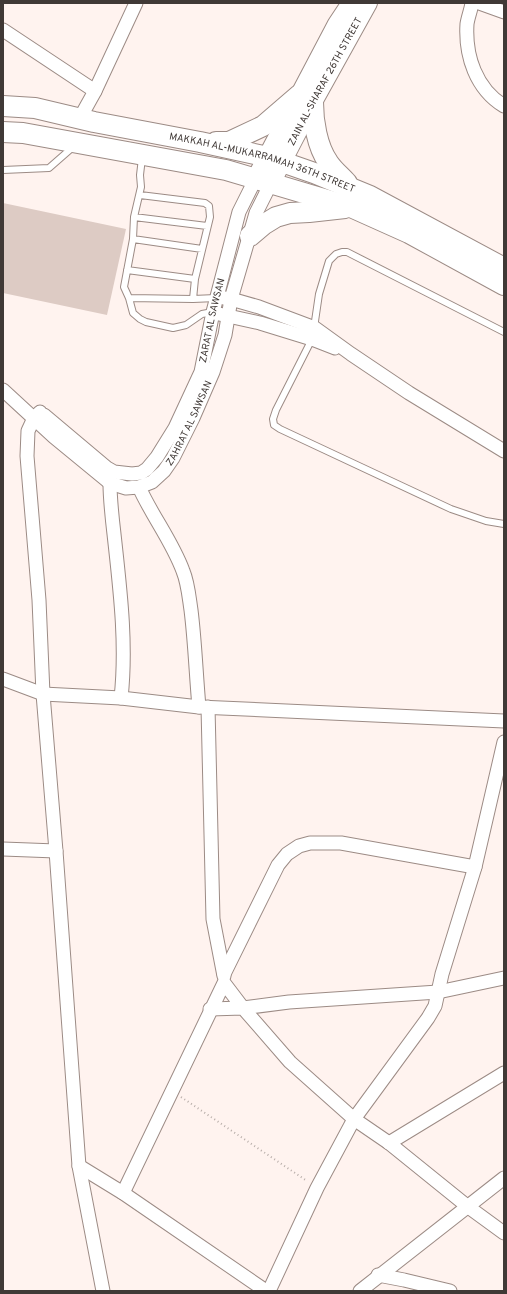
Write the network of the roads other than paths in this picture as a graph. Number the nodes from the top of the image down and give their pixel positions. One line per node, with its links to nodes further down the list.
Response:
1 (136, 3): 8 (street)
2 (351, 3): 9 (main road, ZAIN AL-SHARAF 26TH STREET)
3 (368, 3): 9 (main road, ZAIN AL-SHARAF 26TH STREET)
4 (472, 3): 11 (street)
5 (479, 3): 6 (street)
6 (504, 12)
7 (3, 30): 8 (street)
8 (95, 91): 12 (street)
9 (306, 98): 14 (main road); 17 (main road, ZAIN AL-SHARAF 26TH STREET); 21 (main road)
10 (3, 106): 12 (main road, MAKKAH AL-MUKARRAMAH 36TH STREET)
11 (504, 106)
12 (80, 118): 14 (main road, MAKKAH AL-MUKARRAMAH 36TH STREET)
13 (3, 132): 15 (main road, MAKKAH AL-MUKARRAMAH 36TH STREET)
14 (200, 142): 17 (main road, MAKKAH AL-MUKARRAMAH 36TH STREET)
15 (77, 143): 16 (main road, MAKKAH AL-MUKARRAMAH 36TH STREET); 18 (lane)
16 (142, 155): 19 (main road, MAKKAH AL-MUKARRAMAH 36TH STREET); 20 (lane)
17 (275, 159): 19 (main road, ZAIN AL-SHARAF 26TH STREET); 21 (main road, MAKKAH AL-MUKARRAMAH 36TH STREET)
18 (3, 170)
19 (263, 180): 21 (main road, MAKKAH AL-MUKARRAMAH 36TH STREET); 24 (street, ZAHRAT AL SAWSAN); 32 (street, ZARAT AL SAWSAN)
20 (140, 195): 22 (lane); 23 (lane)
21 (351, 197): 24 (main road); 27 (main road, MAKKAH AL-MUKARRAMAH 36TH STREET); 30 (main road, MAKKAH AL-MUKARRAMAH 36TH STREET)
22 (134, 217): 23 (lane); 25 (lane)
23 (207, 226): 26 (lane)
24 (250, 236): 34 (street, ZAHRAT AL SAWSAN)
25 (133, 239): 26 (lane); 28 (lane)
26 (202, 249): 29 (lane)
27 (504, 268)
28 (127, 270): 29 (lane); 31 (lane)
29 (195, 279): 33 (lane)
30 (504, 285)
31 (129, 298): 33 (lane); 35 (lane)
32 (218, 298): 33 (lane); 34 (street); 35 (street, ZARAT AL SAWSAN)
33 (193, 299)
34 (231, 299): 36 (street, ZAHRAT AL SAWSAN); 38 (street)
35 (213, 312): 36 (street); 41 (street, ZARAT AL SAWSAN)
36 (228, 317): 38 (street); 44 (street, ZAHRAT AL SAWSAN)
37 (504, 332): 38 (lane)
38 (313, 333): 42 (street); 45 (lane)
39 (3, 381): 41 (street, ZARAT AL SAWSAN)
40 (3, 390): 41 (street)
41 (37, 415): 43 (street); 47 (street)
42 (504, 451)
43 (110, 483): 44 (street); 48 (street)
44 (139, 488): 49 (street)
45 (504, 524)
46 (3, 679): 47 (street)
47 (43, 694): 48 (street); 53 (street)
48 (120, 698): 49 (street)
49 (204, 707): 50 (street); 55 (street)
50 (504, 721)
51 (504, 742): 54 (street)
52 (3, 850): 53 (street)
53 (56, 851): 63 (street)
54 (475, 867): 55 (street); 57 (street)
55 (224, 978): 58 (street); 59 (street)
56 (504, 978): 57 (street)
57 (438, 992): 58 (street); 61 (street)
58 (243, 1008): 59 (street); 61 (street)
59 (210, 1009): 65 (street)
60 (504, 1073): 62 (street)
61 (354, 1118): 62 (street); 70 (street)
62 (389, 1143): 66 (street)
63 (79, 1166): 65 (street); 69 (street)
64 (504, 1178): 66 (street)
65 (123, 1193): 70 (street)
66 (467, 1206): 67 (street); 68 (street)
67 (504, 1233)
68 (378, 1276): 71 (street); 72 (street)
69 (103, 1291)
70 (267, 1291)
71 (360, 1291)
72 (450, 1291)

